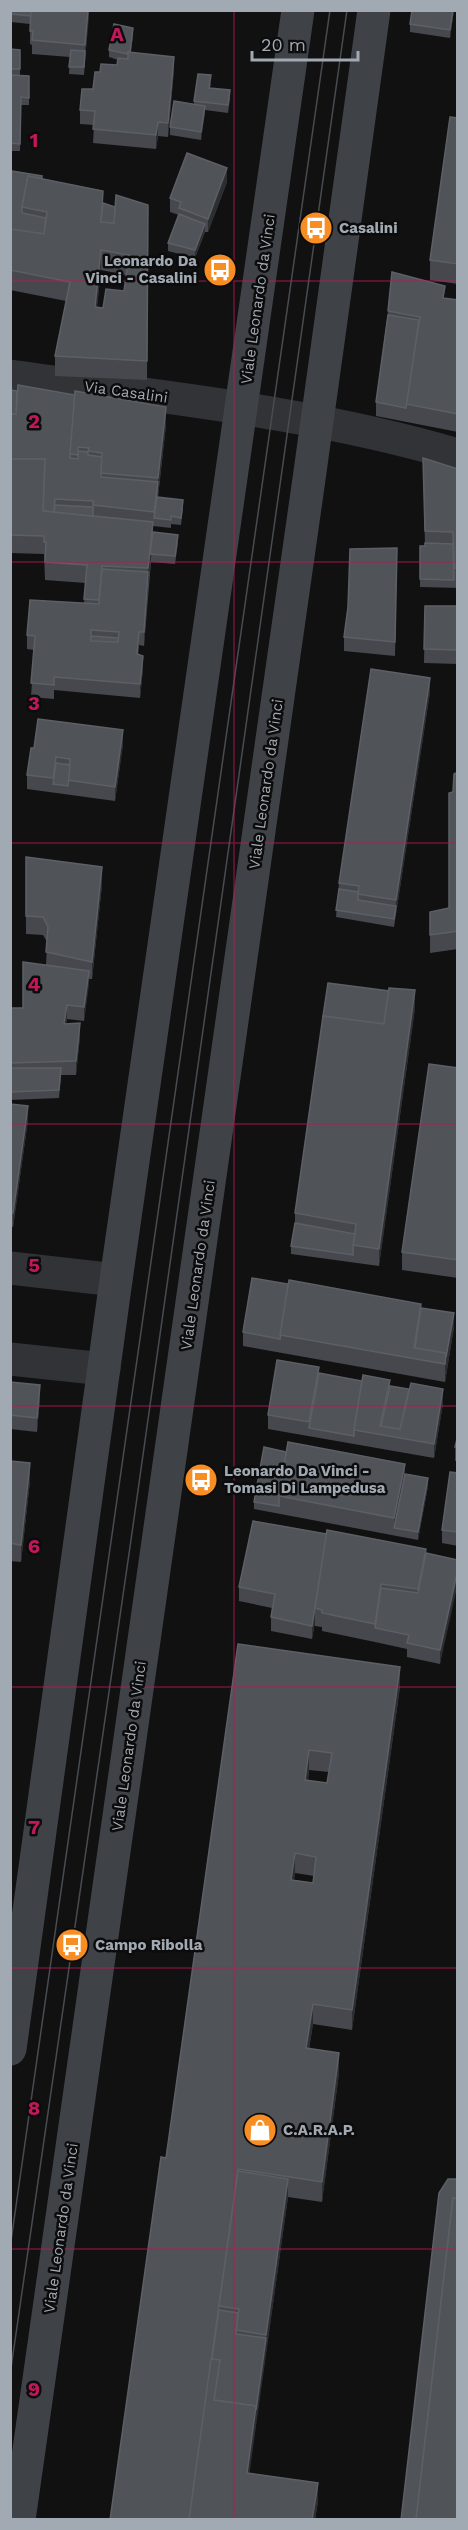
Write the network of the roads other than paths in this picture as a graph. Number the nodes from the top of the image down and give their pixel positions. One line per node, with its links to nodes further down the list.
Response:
1 (298, 10): 4 (street, Viale Leonardo da Vinci)
2 (374, 10): 5 (street, Viale Leonardo da Vinci)
3 (10, 376): 4 (street, Via Casalini)
4 (242, 409): 5 (street, Via Casalini); 8 (street, Viale Leonardo da Vinci)
5 (317, 421): 6 (street); 12 (street, Viale Leonardo da Vinci)
6 (458, 455)
7 (10, 1268): 8 (street)
8 (116, 1280): 10 (street, Viale Leonardo da Vinci)
9 (10, 1359): 10 (street)
10 (104, 1369): 11 (street, Viale Leonardo da Vinci)
11 (10, 2049)
12 (19, 2520)

